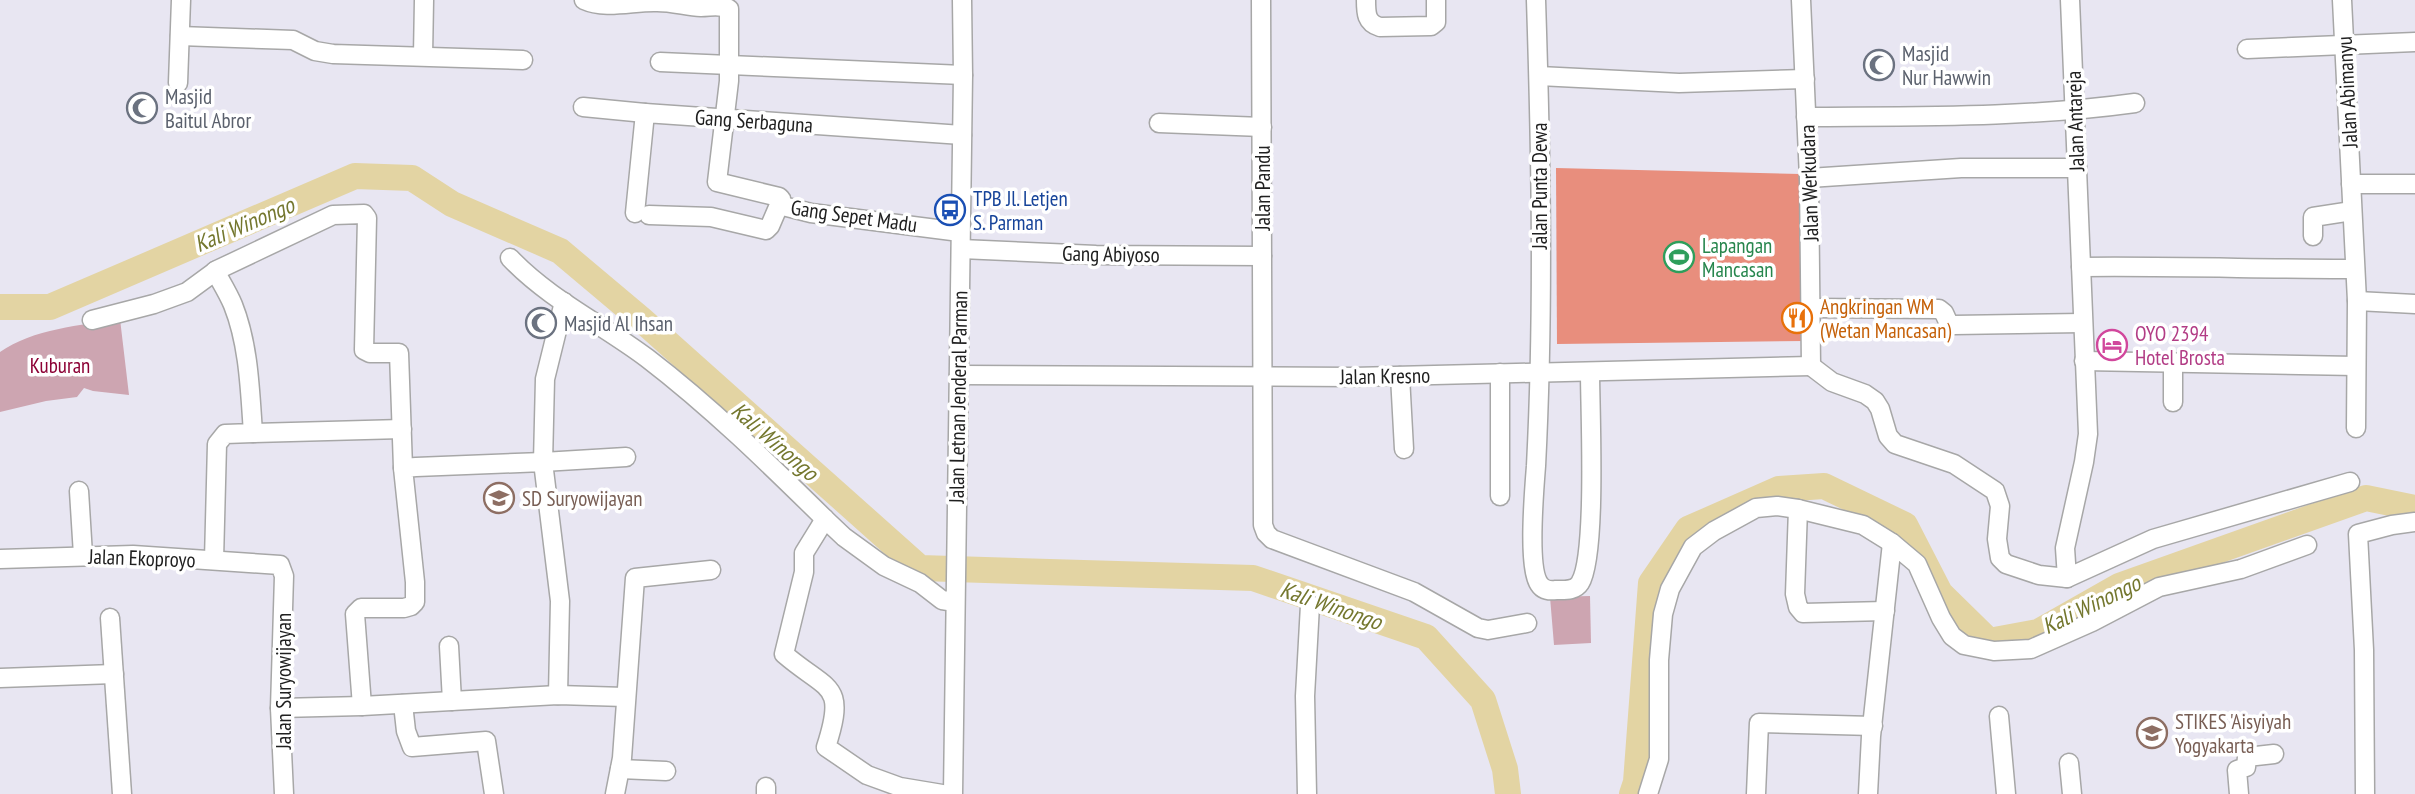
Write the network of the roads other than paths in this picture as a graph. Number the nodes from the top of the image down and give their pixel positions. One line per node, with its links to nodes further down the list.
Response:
1 (181, 0): 13 (street)
2 (424, 0): 17 (street)
3 (584, 0): 12 (street)
4 (961, 0): 21 (street, Jalan Letnan Jenderal Parman)
5 (1261, 0): 32 (street, Jalan Pandu)
6 (1366, 0): 7 (street)
7 (1436, 0)
8 (1536, 0): 22 (street, Jalan Punta Dewa)
9 (1801, 0): 23 (street, Jalan Werkudara)
10 (2070, 0): 27 (street, Jalan Antareja)
11 (2342, 0): 15 (street, Jalan Abimanyu)
12 (612, 2): 20 (street)
13 (180, 36): 17 (street); 24 (street)
14 (2415, 42): 15 (street)
15 (2345, 45): 16 (street); 36 (street, Jalan Abimanyu)
16 (2247, 49)
17 (424, 56): 18 (street)
18 (523, 60)
19 (660, 62): 20 (street)
20 (729, 65): 21 (street); 30 (street)
21 (963, 75): 33 (street, Jalan Letnan Jenderal Parman)
22 (1539, 76): 23 (street); 57 (street, Jalan Punta Dewa)
23 (1805, 79): 29 (street, Jalan Werkudara)
24 (178, 83)
25 (2135, 103): 27 (street)
26 (583, 107): 28 (street, Gang Serbaguna)
27 (2076, 111): 29 (street); 34 (street, Jalan Antareja)
28 (645, 113): 30 (street, Gang Serbaguna); 38 (street)
29 (1806, 117): 35 (street, Jalan Werkudara)
30 (726, 118): 33 (street, Gang Serbaguna); 38 (street, Gang Sepet Madu)
31 (1159, 123): 32 (street)
32 (1262, 127): 42 (street, Jalan Pandu)
33 (962, 135): 41 (street, Jalan Letnan Jenderal Parman)
34 (2077, 168): 35 (street); 44 (street, Jalan Antareja)
35 (1809, 178): 50 (street, Jalan Werkudara)
36 (2351, 184): 37 (street); 39 (street, Jalan Abimanyu)
37 (2415, 184)
38 (779, 205): 41 (street, Gang Sepet Madu)
39 (2352, 211): 40 (street); 45 (street, Jalan Abimanyu)
40 (2313, 236)
41 (960, 240): 42 (street, Gang Abiyoso); 60 (street, Jalan Letnan Jenderal Parman)
42 (1262, 256): 61 (street, Jalan Pandu)
43 (510, 258): 48 (street)
44 (2081, 267): 45 (street); 52 (street, Jalan Antareja)
45 (2355, 269): 47 (street, Jalan Abimanyu)
46 (215, 271): 51 (street); 65 (street); 66 (street)
47 (2357, 301): 49 (street); 56 (street, Jalan Abimanyu)
48 (564, 302): 69 (street); 75 (street)
49 (2415, 304)
50 (1812, 308): 52 (street); 55 (street, Jalan Werkudara)
51 (92, 320)
52 (2082, 323): 53 (street, Jalan Antareja)
53 (2084, 361): 54 (street); 84 (street, Jalan Antareja)
54 (2173, 362): 56 (street); 63 (street)
55 (1811, 366): 58 (street, Jalan Kresno); 84 (street)
56 (2356, 366): 64 (street, Jalan Abimanyu)
57 (1541, 372): 58 (street, Jalan Kresno); 58 (street, Jalan Punta Dewa); 59 (street, Jalan Kresno)
58 (1590, 372)
59 (1500, 373): 62 (street, Jalan Kresno); 73 (street)
60 (959, 375): 61 (street, Jalan Kresno); 85 (street, Jalan Letnan Jenderal Parman)
61 (1263, 376): 62 (street, Jalan Kresno); 89 (street, Jalan Pandu)
62 (1400, 376): 67 (street)
63 (2173, 402)
64 (2356, 428)
65 (402, 429): 66 (street); 70 (street)
66 (253, 433): 81 (street)
67 (1404, 449)
68 (626, 457): 69 (street)
69 (543, 462): 70 (street); 93 (street)
70 (404, 468): 97 (street)
71 (2350, 482): 84 (street)
72 (79, 491): 79 (street)
73 (1500, 496)
74 (1798, 509): 77 (street); 87 (street); 112 (street)
75 (825, 519): 85 (street); 109 (street)
76 (2415, 522): 118 (street)
77 (1892, 542): 78 (street); 87 (street)
78 (2307, 545)
79 (82, 555): 80 (street, Jalan Ekoproyo); 81 (street, Jalan Ekoproyo)
80 (0, 559)
81 (214, 561): 82 (street, Jalan Ekoproyo)
82 (282, 568): 98 (street, Jalan Suryowijayan)
83 (711, 570): 94 (street)
84 (2067, 578)
85 (955, 599): 110 (street, Jalan Letnan Jenderal Parman)
86 (1310, 605): 111 (street)
87 (1885, 611): 100 (street)
88 (110, 618): 91 (street)
89 (1528, 623)
90 (449, 646): 95 (street)
91 (114, 674): 92 (street); 105 (street)
92 (0, 678)
93 (558, 695): 94 (street); 95 (street)
94 (625, 697): 103 (street)
95 (452, 701): 96 (street)
96 (404, 704): 97 (street); 107 (street)
97 (362, 706): 98 (street)
98 (280, 708): 106 (street, Jalan Suryowijayan)
99 (1999, 716): 115 (street)
100 (1872, 726): 113 (street); 114 (street)
101 (2274, 754): 117 (street)
102 (2069, 763): 116 (street)
103 (620, 769): 104 (street); 108 (street)
104 (666, 771)
105 (122, 794)
106 (284, 794)
107 (494, 794)
108 (615, 794)
109 (942, 794)
110 (953, 794)
111 (1307, 794)
112 (1648, 794)
113 (1756, 794)
114 (1868, 794)
115 (2006, 794)
116 (2072, 794)
117 (2239, 794)
118 (2365, 794)

